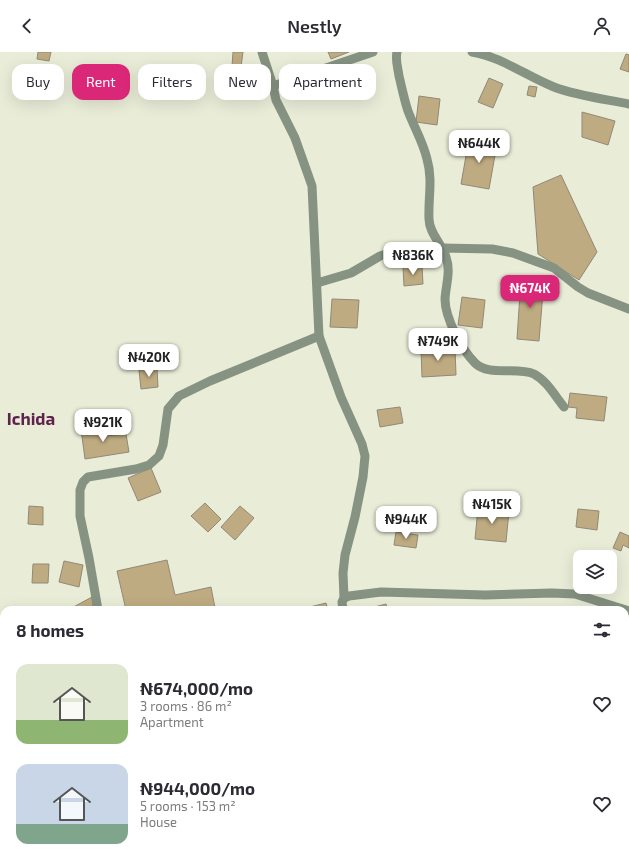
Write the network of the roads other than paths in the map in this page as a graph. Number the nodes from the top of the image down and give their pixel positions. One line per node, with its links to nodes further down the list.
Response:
1 (262, 52): 5 (street)
2 (372, 52): 5 (street)
3 (397, 52): 7 (street)
4 (472, 52): 6 (street)
5 (273, 86): 8 (street)
6 (629, 104)
7 (442, 248): 8 (street); 9 (street); 11 (street)
8 (317, 283): 10 (street)
9 (629, 309)
10 (319, 336): 12 (street); 13 (street)
11 (564, 407)
12 (344, 598): 14 (street); 15 (street)
13 (97, 606)
14 (342, 606)
15 (613, 606)

